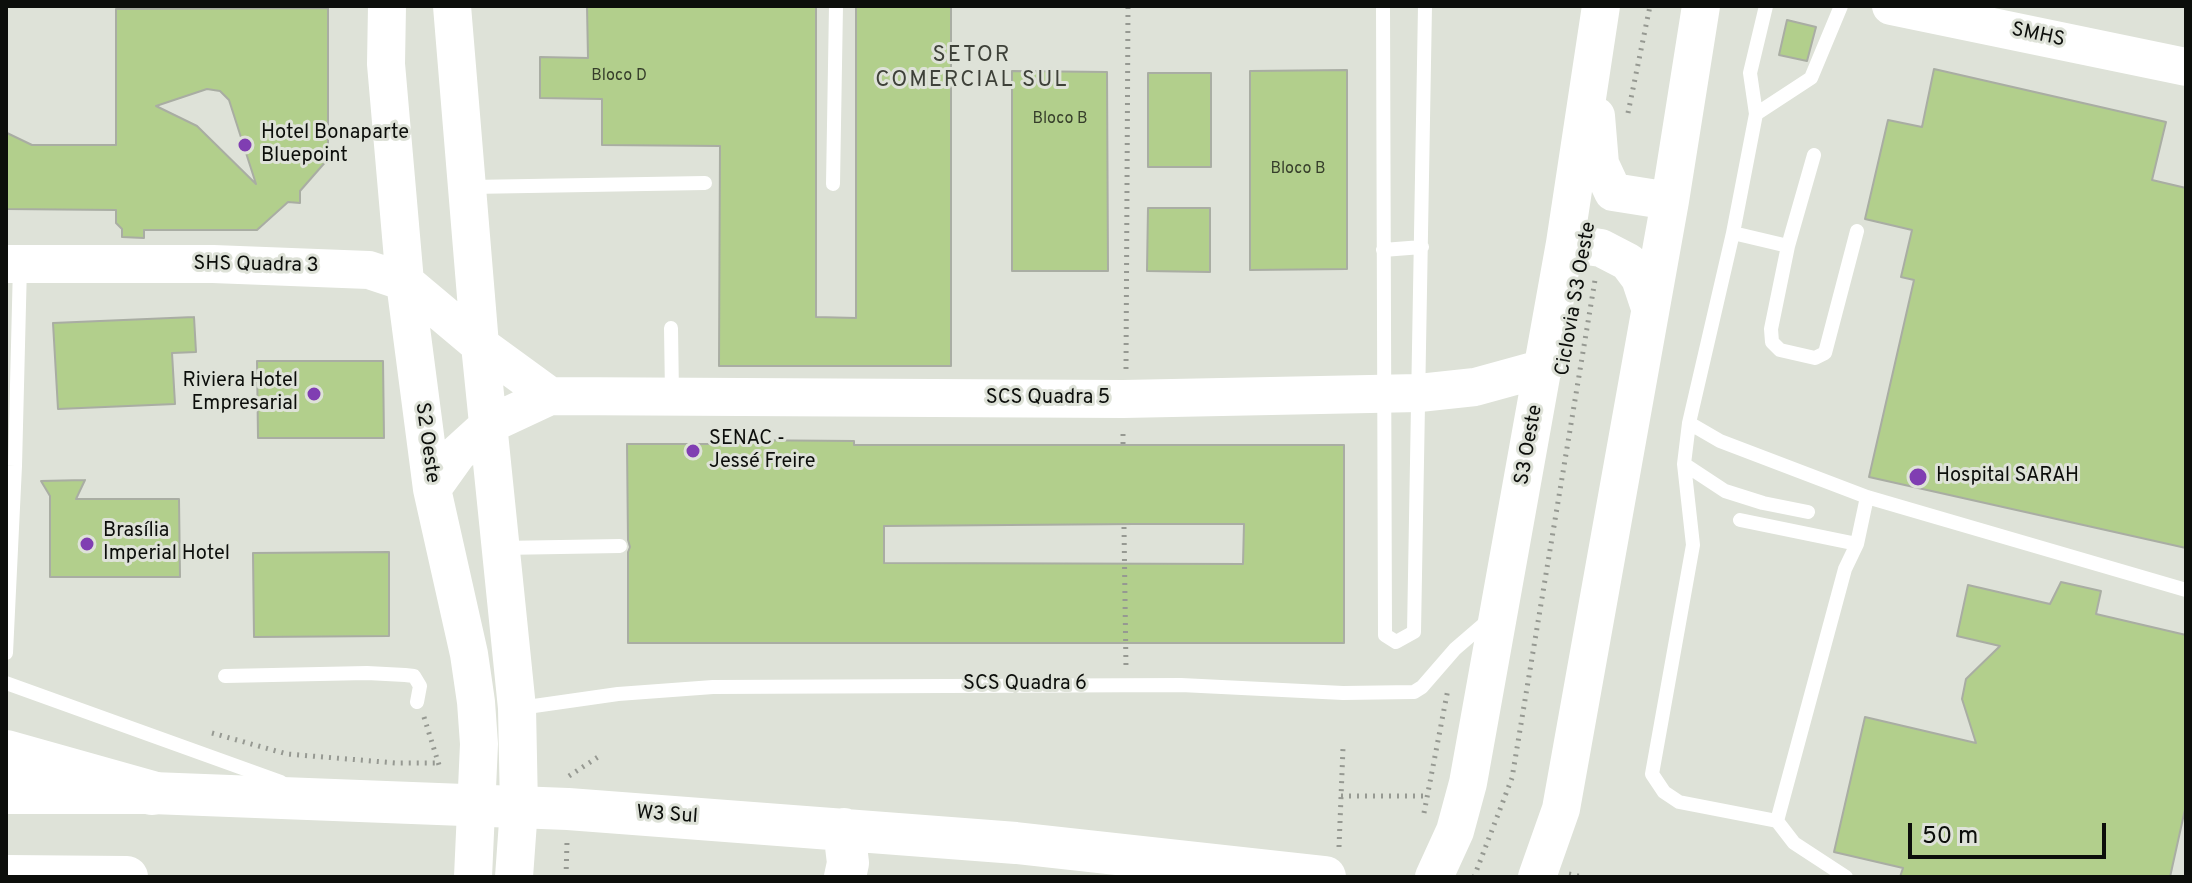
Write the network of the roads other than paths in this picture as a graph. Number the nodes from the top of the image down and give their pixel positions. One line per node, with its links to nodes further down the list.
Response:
1 (387, 6): 26 (main road, S2 Oeste)
2 (452, 6): 17 (main road)
3 (836, 6): 16 (lane)
4 (1383, 6): 24 (lane)
5 (1425, 6): 23 (lane)
6 (1601, 6): 12 (main road, S3 Oeste)
7 (1701, 6): 18 (main road)
8 (1766, 6): 13 (lane)
9 (1841, 6): 13 (lane)
10 (1891, 6): 11 (main road, SMHS)
11 (2186, 67)
12 (1588, 78): 18 (main road); 21 (main road, S3 Oeste)
13 (1756, 114): 20 (lane)
14 (1814, 155): 22 (lane)
15 (705, 183): 17 (lane)
16 (833, 184)
17 (467, 187): 29 (main road)
18 (1670, 201): 27 (main road)
19 (1857, 231): 22 (lane)
20 (1733, 233): 22 (lane); 34 (lane)
21 (1583, 246): 27 (main road); 30 (main road, S3 Oeste)
22 (1788, 246)
23 (1422, 247): 24 (lane); 31 (lane)
24 (1383, 250): 31 (lane)
25 (13, 264): 26 (main road, SHS Quadra 3); 46 (lane)
26 (405, 282): 29 (main road, SHS Quadra 3); 37 (main road, S2 Oeste)
27 (1650, 308): 66 (main road)
28 (671, 328): 33 (lane)
29 (480, 345): 32 (main road); 35 (main road)
30 (1544, 368): 31 (main road, SCS Quadra 5); 45 (main road, S3 Oeste)
31 (1401, 394): 31 (lane); 33 (main road, SCS Quadra 5)
32 (550, 396): 33 (main road, SCS Quadra 5); 35 (main road, SCS Quadra 5)
33 (672, 398)
34 (1689, 423): 36 (lane); 38 (lane)
35 (490, 424): 37 (main road, SCS Quadra 5); 43 (main road)
36 (1684, 464): 39 (lane); 57 (lane)
37 (432, 489): 55 (main road, S2 Oeste)
38 (1867, 497): 41 (lane); 44 (lane)
39 (1808, 512)
40 (1740, 520): 41 (lane)
41 (1857, 544): 57 (lane)
42 (620, 546): 43 (lane)
43 (501, 548): 50 (main road)
44 (2186, 590)
45 (1500, 610): 50 (lane, SCS Quadra 6); 65 (main road, S3 Oeste)
46 (6, 653)
47 (225, 676): 49 (lane)
48 (6, 683): 54 (lane)
49 (417, 702)
50 (517, 708): 56 (main road)
51 (6, 752): 53 (highway)
52 (6, 793): 53 (main road, W3 Sul)
53 (152, 793): 54 (main road, W3 Sul)
54 (327, 799): 55 (main road, W3 Sul)
55 (477, 805): 56 (main road, W3 Sul); 62 (main road, S2 Oeste)
56 (519, 808): 58 (main road, W3 Sul); 63 (main road)
57 (1777, 821): 67 (lane)
58 (844, 829): 59 (main road, W3 Sul); 64 (main road)
59 (1332, 864)
60 (6, 876): 61 (main road)
61 (127, 877)
62 (473, 877)
63 (514, 877)
64 (845, 877)
65 (1434, 877)
66 (1537, 877)
67 (1846, 877)

